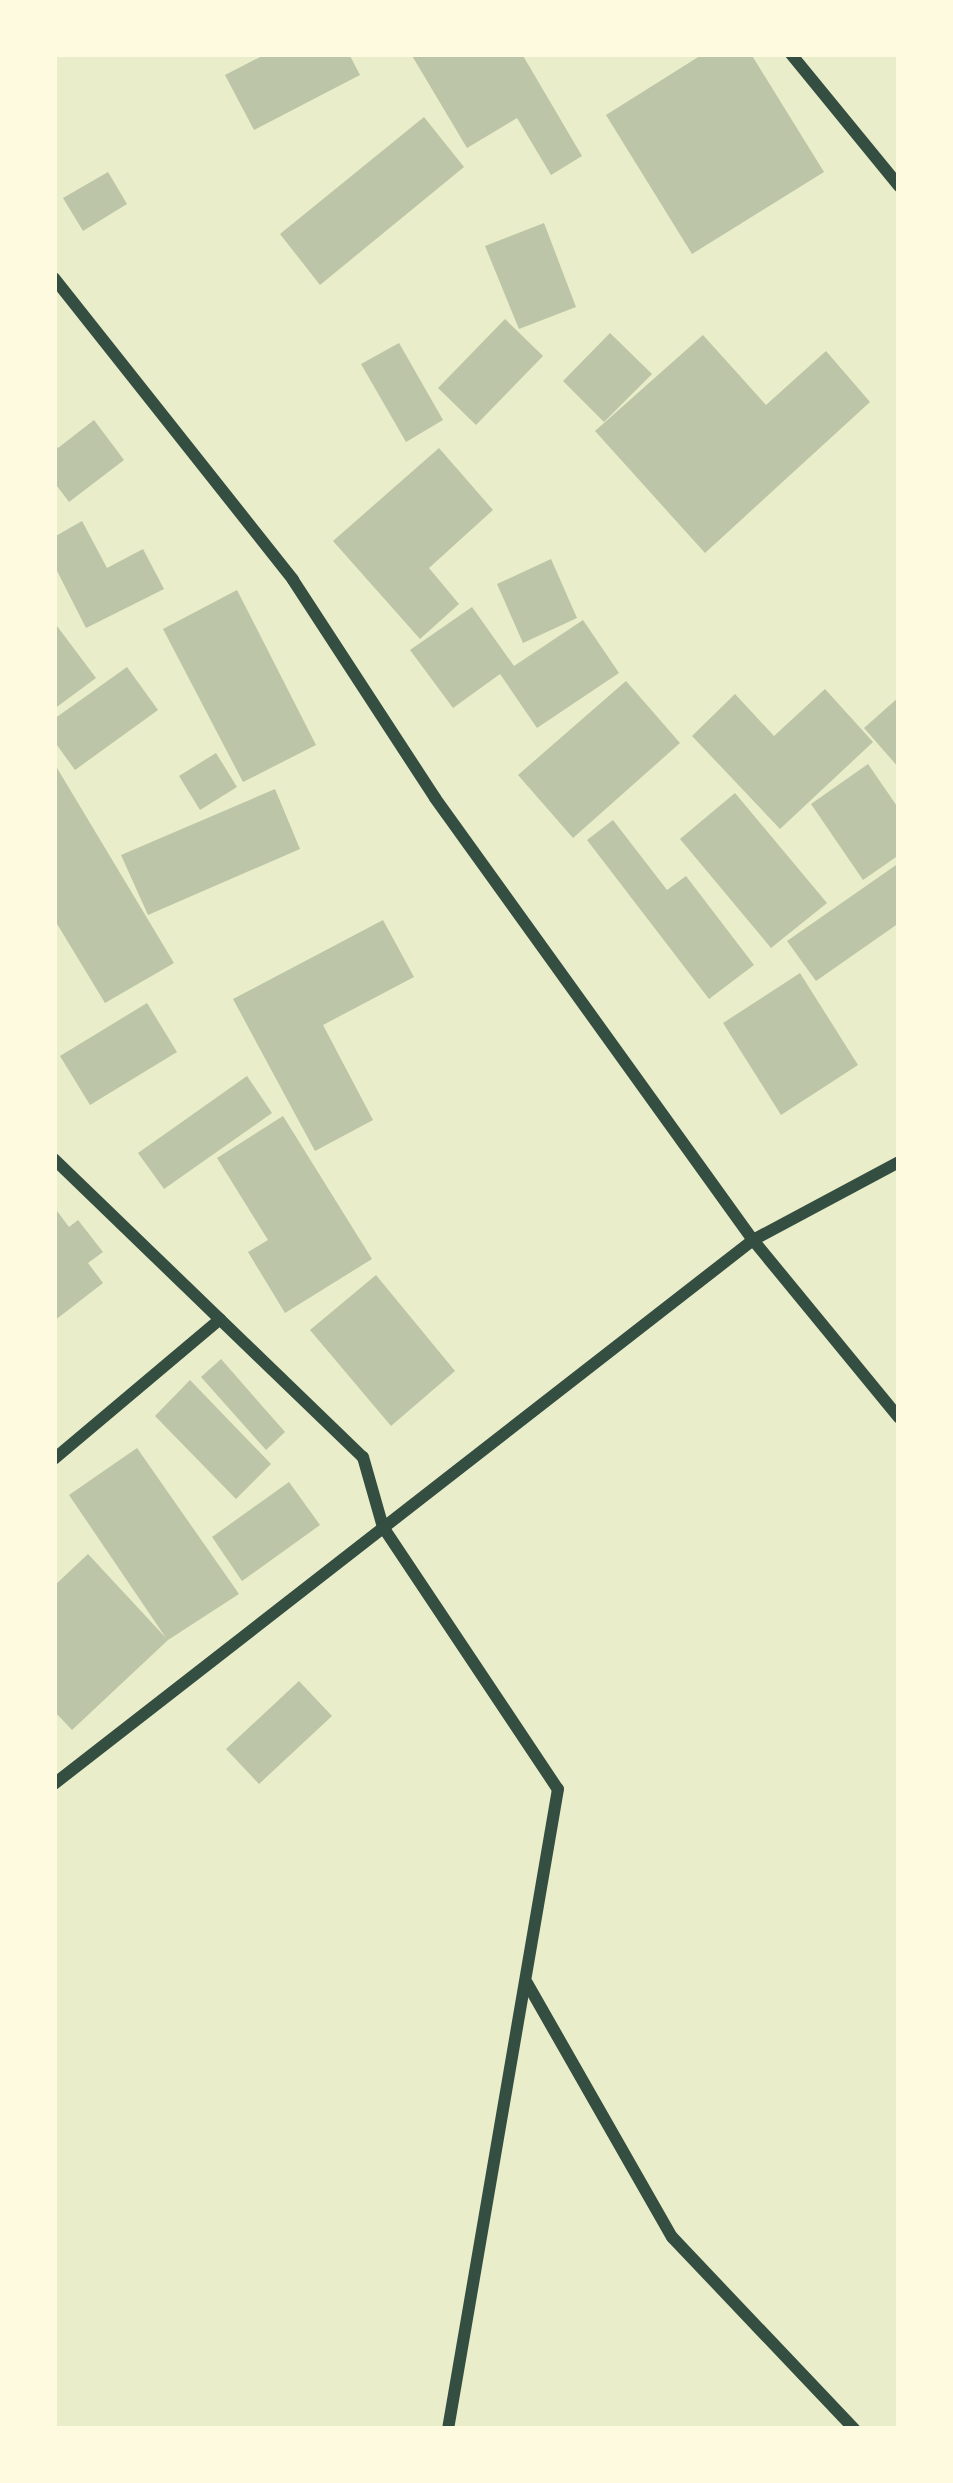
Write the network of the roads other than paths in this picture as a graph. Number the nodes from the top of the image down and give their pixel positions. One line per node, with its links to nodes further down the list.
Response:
1 (790, 54): 2 (street)
2 (899, 186)
3 (54, 278): 6 (street)
4 (54, 1160): 7 (street)
5 (899, 1162): 6 (street)
6 (753, 1240): 8 (street); 10 (street)
7 (220, 1319): 9 (street); 10 (street)
8 (899, 1418)
9 (54, 1459)
10 (383, 1527): 11 (street); 12 (street)
11 (54, 1784)
12 (526, 1982): 13 (street); 14 (street)
13 (448, 2429)
14 (854, 2429)

